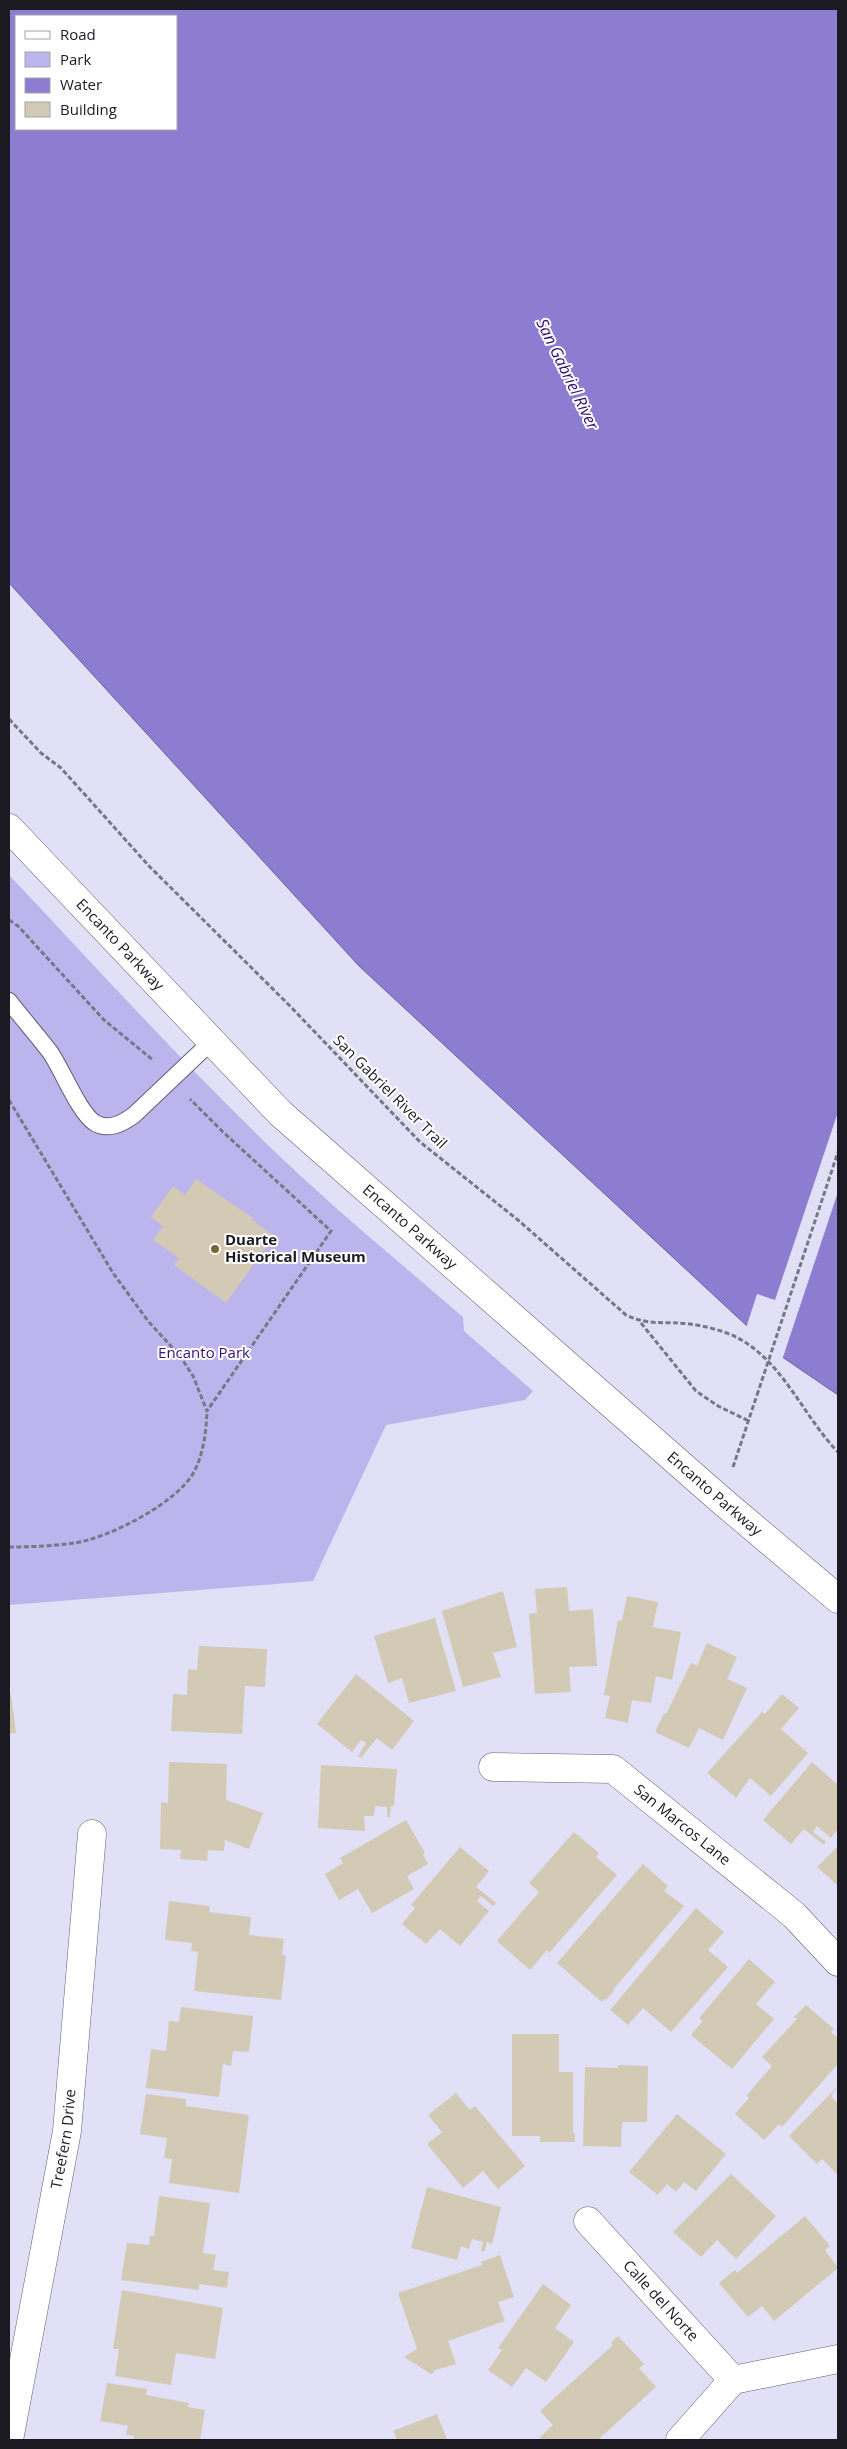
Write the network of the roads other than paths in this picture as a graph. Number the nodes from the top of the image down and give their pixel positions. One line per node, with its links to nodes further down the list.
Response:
1 (9, 828): 3 (street, Encanto Parkway)
2 (9, 1001): 3 (lane)
3 (212, 1041): 4 (street, Encanto Parkway)
4 (838, 1599)
5 (493, 1767): 7 (street, San Marcos Lane)
6 (92, 1834): 11 (street, Treefern Drive)
7 (838, 1962)
8 (588, 2221): 10 (street, Calle del Norte)
9 (838, 2359): 10 (street)
10 (733, 2380): 12 (street)
11 (9, 2440)
12 (680, 2440)

